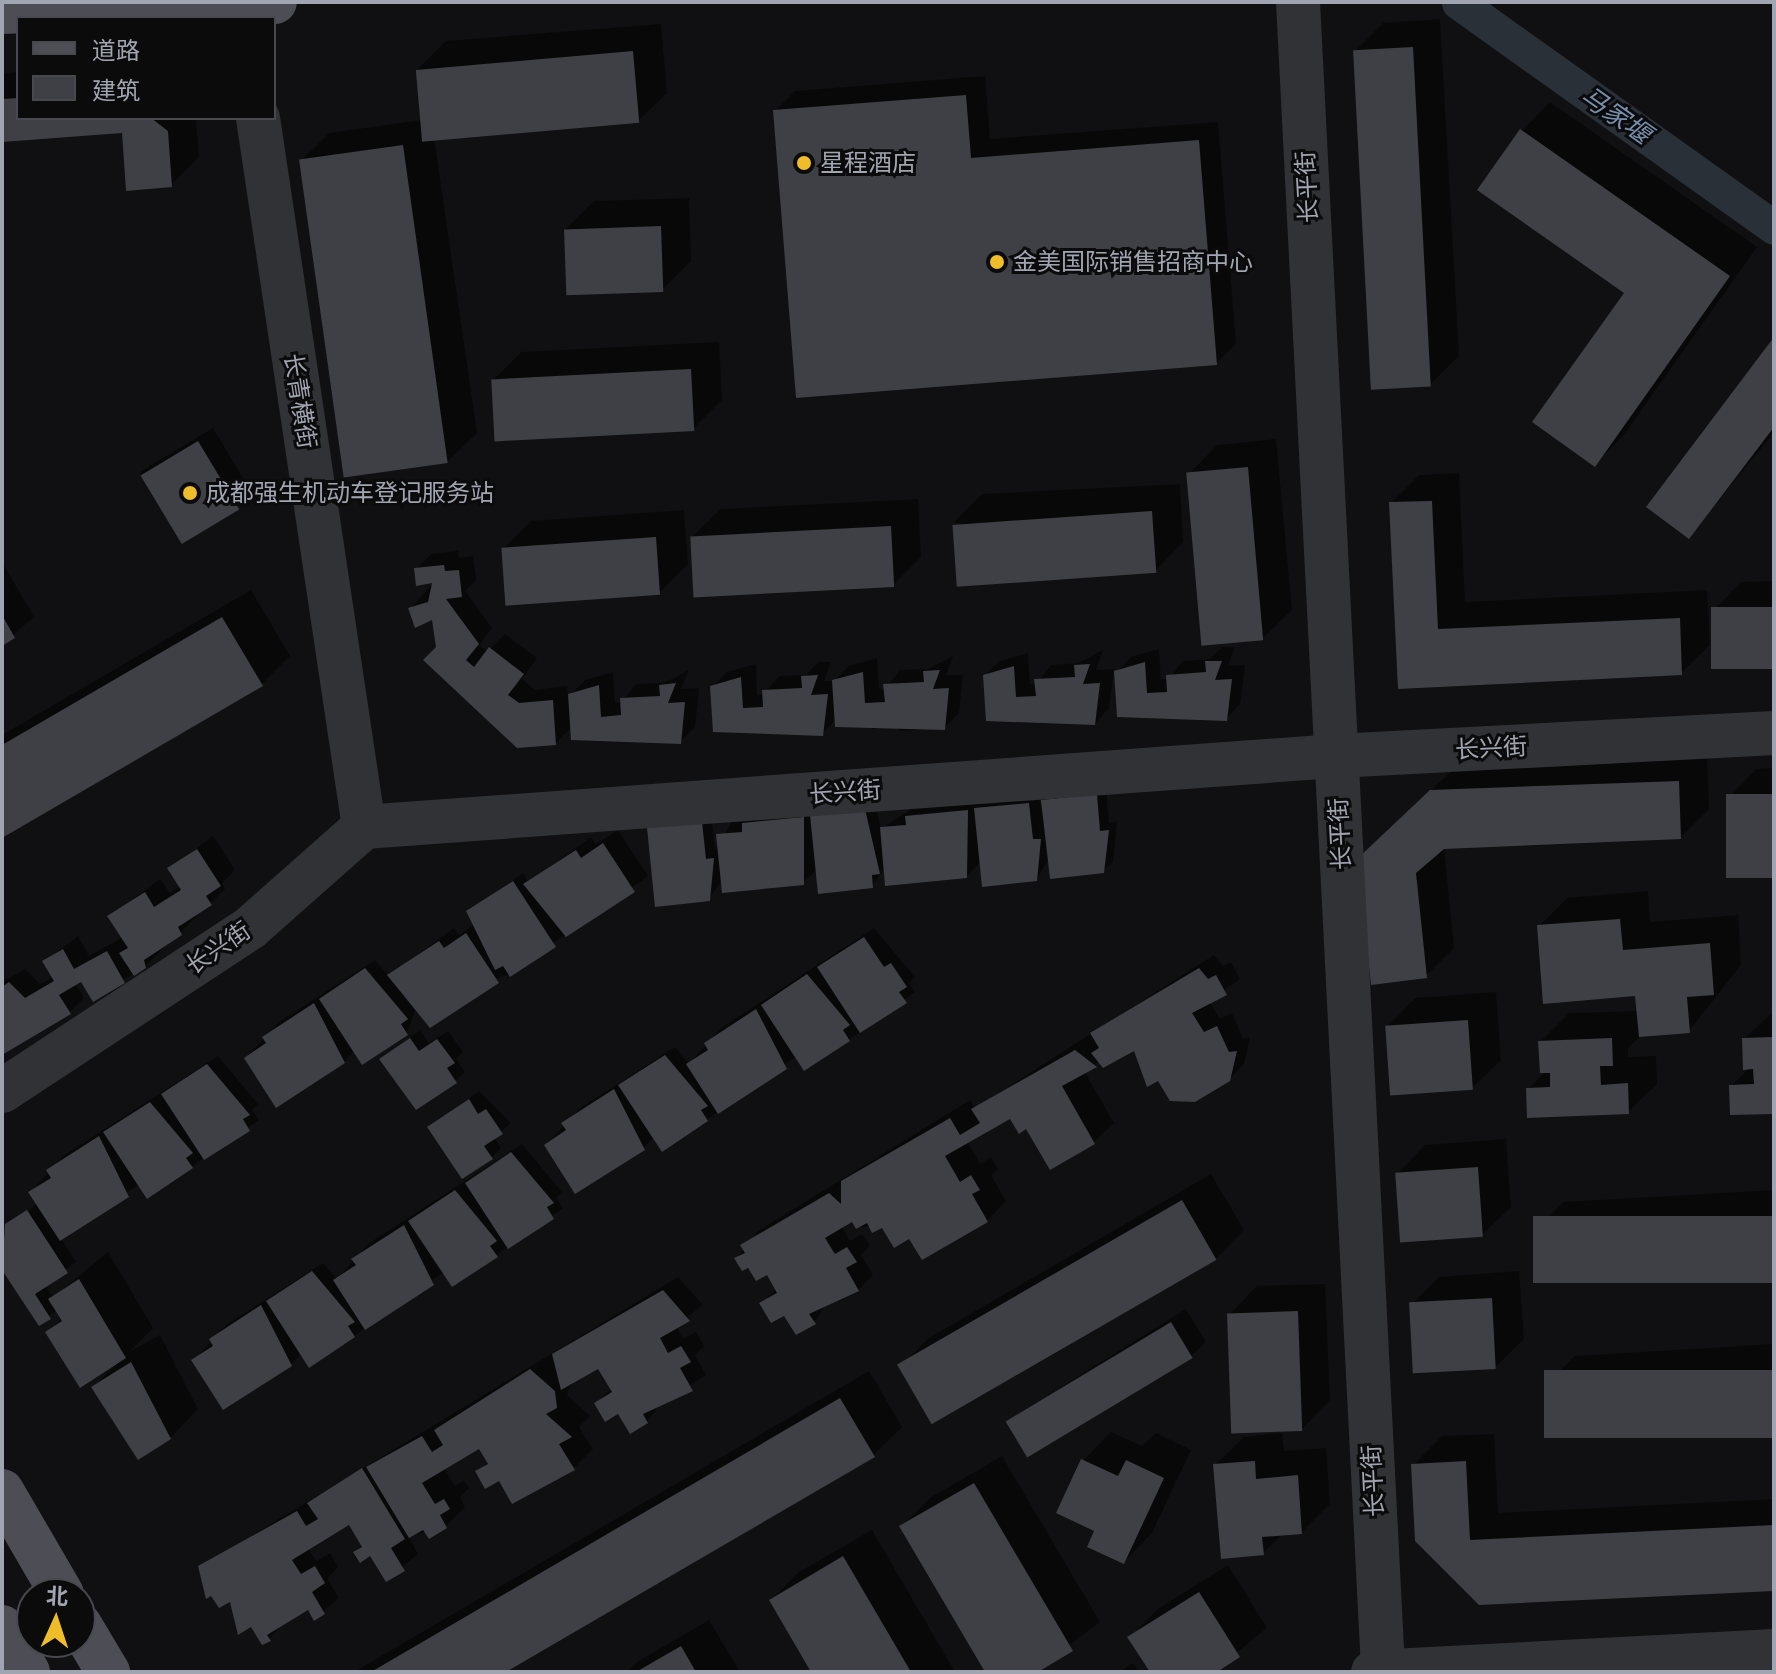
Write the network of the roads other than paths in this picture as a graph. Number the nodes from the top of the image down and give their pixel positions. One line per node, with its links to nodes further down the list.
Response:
1 (1298, 2): 6 (street, 长平街)
2 (250, 7): 3 (main road)
3 (2, 12)
4 (258, 120): 7 (street, 长青横街)
5 (1774, 733): 6 (street, 长兴街)
6 (1336, 756): 7 (street, 长兴街); 14 (street, 长平街)
7 (364, 827): 8 (street, 长兴街)
8 (2, 1091)
9 (2, 1491): 10 (main road)
10 (53, 1578)
11 (2, 1627): 15 (main road)
12 (1774, 1651): 14 (street)
13 (96, 1652): 16 (main road)
14 (1378, 1669)
15 (28, 1672)
16 (108, 1672)

